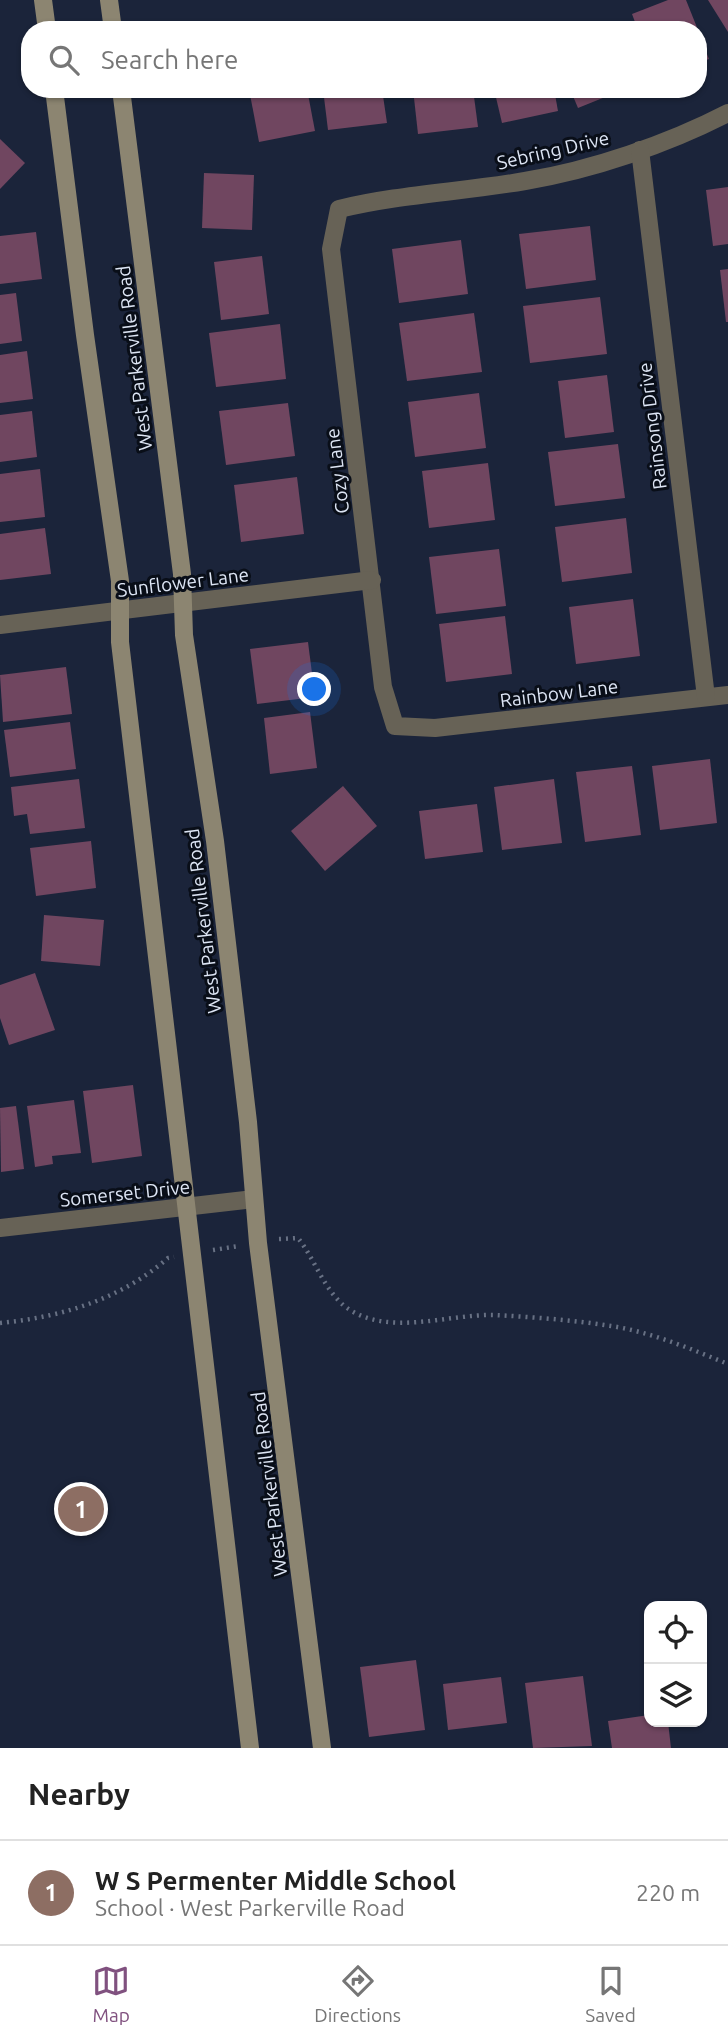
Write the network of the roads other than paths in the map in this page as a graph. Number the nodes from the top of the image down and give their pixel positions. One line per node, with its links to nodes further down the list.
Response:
1 (43, 0): 3 (main road)
2 (109, 0): 4 (main road)
3 (46, 21)
4 (112, 21)
5 (55, 98): 12 (main road)
6 (122, 98): 11 (main road, West Parkerville Road)
7 (728, 113): 8 (street, Sebring Drive)
8 (640, 150): 9 (street, Sebring Drive); 15 (street, Rainsong Drive)
9 (339, 209): 10 (street, Cozy Lane)
10 (372, 580): 11 (street, Sunflower Lane); 16 (street, Cozy Lane)
11 (183, 604): 12 (street, Sunflower Lane); 17 (main road, West Parkerville Road)
12 (120, 611): 13 (street, Sunflower Lane); 18 (main road)
13 (0, 625)
14 (728, 695): 15 (street, Rainbow Lane)
15 (706, 697): 16 (street, Rainbow Lane)
16 (395, 726)
17 (254, 1199): 18 (street, Somerset Drive); 21 (main road, West Parkerville Road)
18 (185, 1208): 19 (street, Somerset Drive); 20 (main road)
19 (0, 1228)
20 (250, 1748)
21 (321, 1748)

